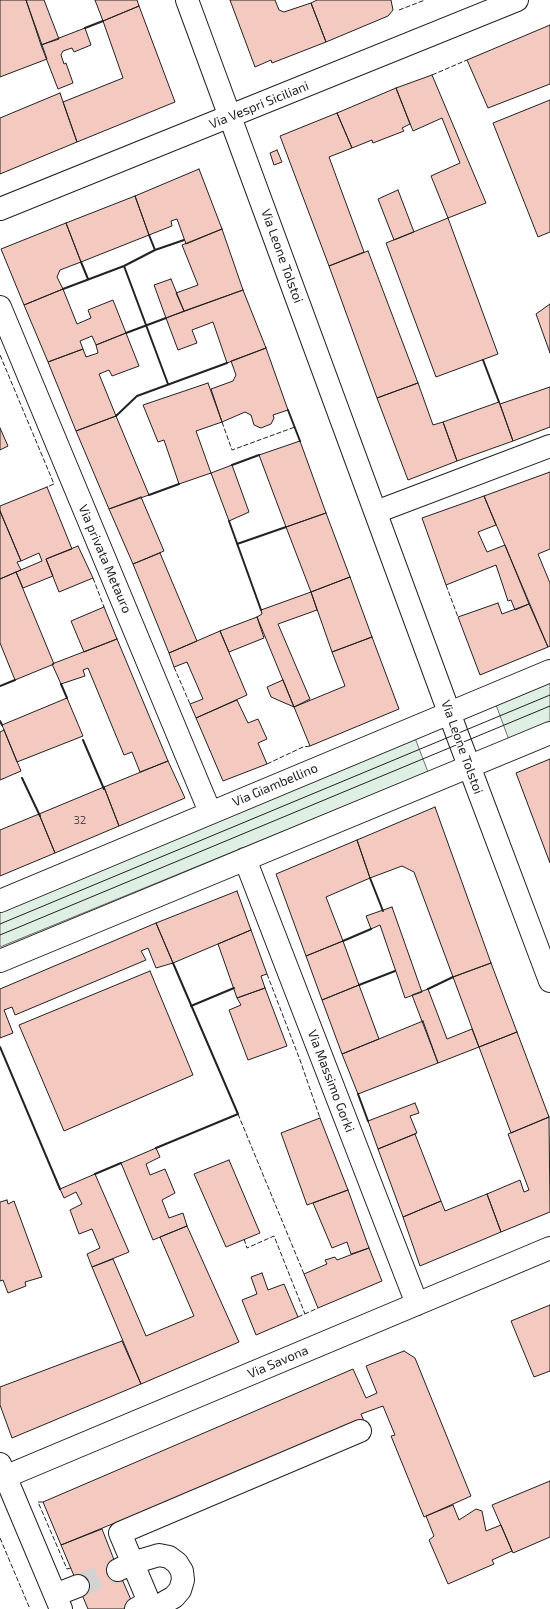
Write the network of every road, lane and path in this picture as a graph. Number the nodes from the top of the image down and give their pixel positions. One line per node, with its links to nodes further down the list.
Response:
1 (187, 0): 3 (street, Via Leone Tolstoi)
2 (517, 0): 3 (street, Via Vespri Siciliani)
3 (230, 115): 4 (street, Via Vespri Siciliani); 7 (street, Via Leone Tolstoi)
4 (0, 209)
5 (0, 307): 12 (street, Via privata Metauro)
6 (550, 446): 7 (street)
7 (376, 512): 9 (street, Via Leone Tolstoi)
8 (550, 671): 9 (street, Via Giambellino)
9 (449, 712): 11 (street, Via Leone Tolstoi); 12 (street, Via Giambellino)
10 (550, 733): 11 (street)
11 (470, 766): 13 (street); 16 (street, Via Leone Tolstoi)
12 (210, 812): 14 (street, Via Giambellino)
13 (245, 858): 15 (street); 18 (street, Via Massimo Gorki)
14 (0, 901)
15 (0, 961)
16 (550, 981)
17 (550, 1248): 18 (street, Via Savona)
18 (417, 1304): 20 (street, Via Savona)
19 (360, 1431): 21 (street)
20 (2, 1473): 23 (street, Via Savona)
21 (125, 1566): 24 (street); 25 (street)
22 (78, 1586): 23 (street)
23 (58, 1602)
24 (165, 1602)
25 (136, 1609)

